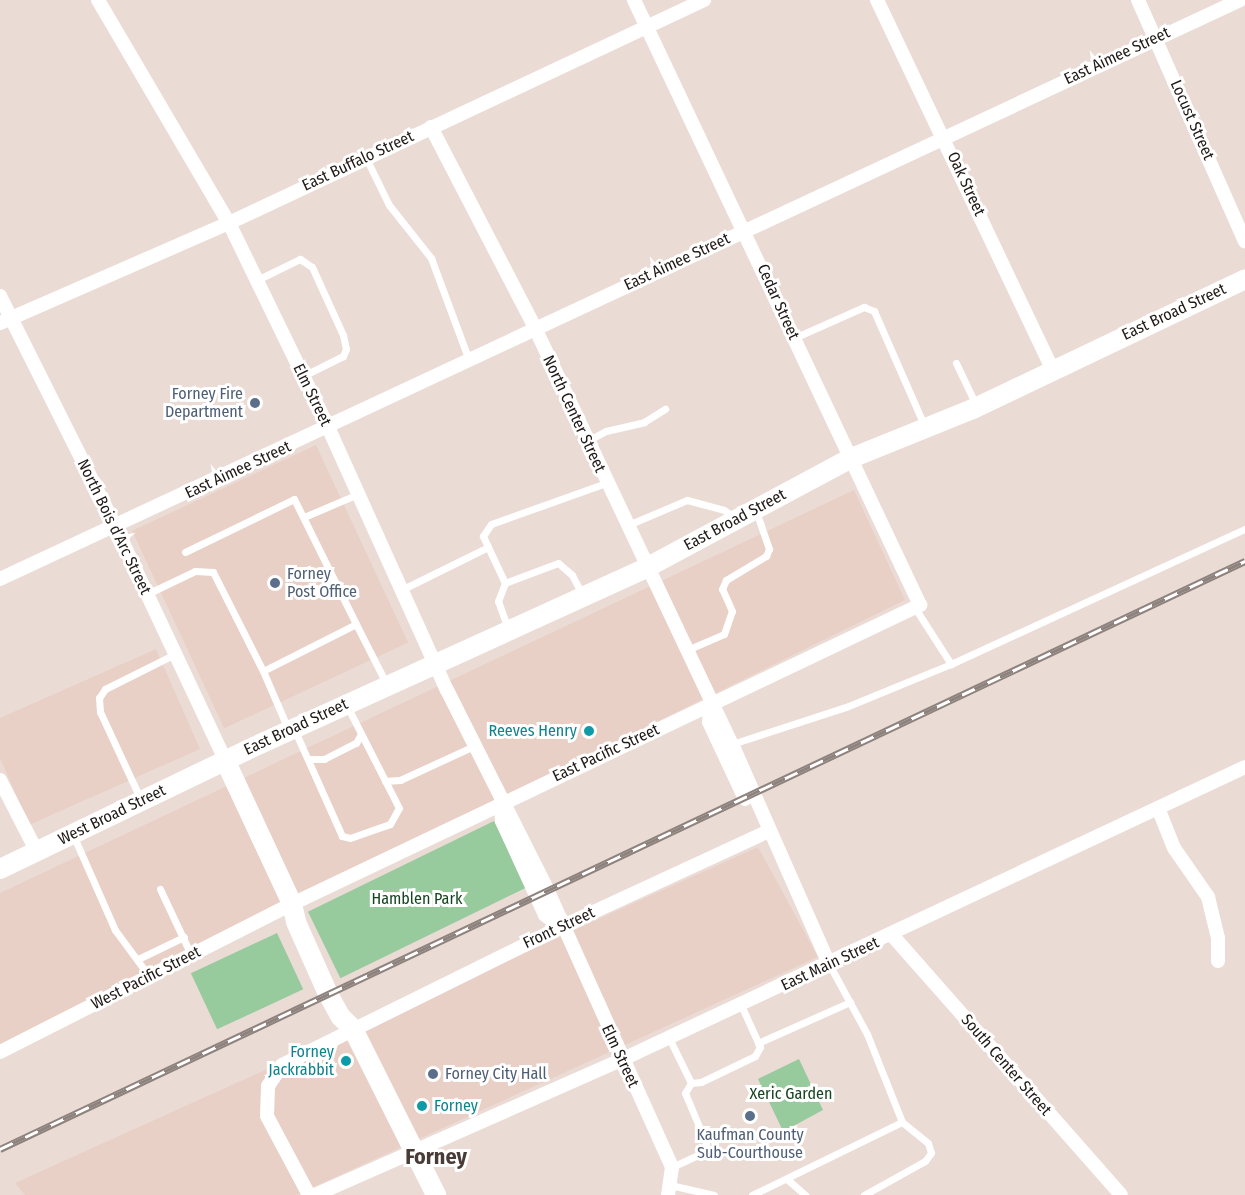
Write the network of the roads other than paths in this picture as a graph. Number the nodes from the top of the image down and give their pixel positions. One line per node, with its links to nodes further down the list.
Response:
1 (98, 0): 12 (street, Elm Street)
2 (634, 0): 7 (street, Cedar Street)
3 (704, 0): 7 (street, East Buffalo Street)
4 (877, 0): 10 (street, Oak Street)
5 (1138, 0): 8 (street, Locust Street)
6 (1240, 0): 8 (street, East Aimee Street)
7 (648, 27): 9 (street, East Buffalo Street); 13 (street, Cedar Street)
8 (1156, 39): 10 (street, East Aimee Street); 14 (street, Locust Street)
9 (431, 127): 11 (street, East Buffalo Street); 19 (street, North Center Street)
10 (944, 136): 13 (street, East Aimee Street); 23 (street, Oak Street)
11 (366, 158): 12 (street, East Buffalo Street); 21 (lane)
12 (229, 223): 16 (street, Elm Street); 18 (street, East Buffalo Street)
13 (745, 230): 19 (street, East Aimee Street); 20 (street, Cedar Street)
14 (1245, 241)
15 (1245, 279): 23 (main road, East Broad Street)
16 (257, 280): 24 (street, Elm Street); 24 (lane)
17 (0, 296): 18 (street, North Bois d’Arc Street)
18 (5, 321): 37 (street, North Bois d’Arc Street)
19 (535, 328): 21 (street, East Aimee Street); 29 (street, North Center Street)
20 (794, 338): 28 (lane); 30 (street, Cedar Street)
21 (469, 360): 27 (street, East Aimee Street)
22 (956, 363): 25 (lane)
23 (1052, 369): 25 (main road, East Broad Street)
24 (303, 376): 27 (street, Elm Street)
25 (978, 407): 28 (main road, East Broad Street)
26 (665, 409): 29 (lane)
27 (328, 427): 32 (street, Elm Street); 37 (street, East Aimee Street)
28 (926, 429): 30 (main road, East Broad Street)
29 (587, 441): 31 (street, North Center Street)
30 (849, 459): 33 (main road, East Broad Street); 47 (street, Cedar Street)
31 (606, 483): 36 (street, North Center Street); 39 (lane)
32 (358, 494): 34 (lane); 44 (street, Elm Street)
33 (756, 510): 35 (main road, East Broad Street); 50 (lane)
34 (304, 517): 40 (lane); 48 (lane)
35 (738, 519): 36 (lane); 41 (main road, East Broad Street)
36 (626, 526): 41 (street, North Center Street)
37 (116, 528): 42 (street, East Aimee Street); 45 (street, North Bois d’Arc Street)
38 (1245, 529): 53 (lane)
39 (488, 547): 43 (lane); 44 (lane)
40 (185, 552)
41 (646, 568): 46 (main road, East Broad Street); 50 (street, North Center Street)
42 (0, 579)
43 (505, 583): 46 (lane); 49 (lane)
44 (401, 590): 52 (street, Elm Street)
45 (147, 594): 51 (street, North Bois d’Arc Street); 54 (lane)
46 (584, 596): 49 (main road, East Broad Street)
47 (917, 606): 53 (lane); 57 (street, East Pacific Street)
48 (356, 624): 54 (lane); 55 (lane)
49 (509, 629): 52 (main road, East Broad Street)
50 (685, 651): 57 (street, North Center Street)
51 (175, 654): 63 (street, North Bois d’Arc Street); 68 (lane)
52 (434, 663): 55 (main road, East Broad Street); 61 (street, Elm Street)
53 (951, 664): 60 (lane)
54 (263, 671): 58 (lane)
55 (387, 685): 56 (main road, East Broad Street)
56 (346, 704): 58 (main road, East Broad Street); 59 (lane)
57 (710, 704): 60 (street, North Center Street); 67 (street, North Center Street); 69 (street, East Pacific Street)
58 (291, 729): 62 (lane); 63 (main road, East Broad Street)
59 (361, 734): 62 (lane); 66 (lane)
60 (732, 744): 67 (street, North Center Street)
61 (474, 746): 66 (lane); 69 (street, Elm Street)
62 (308, 759): 66 (lane)
63 (225, 760): 68 (main road, West Broad Street); 76 (main road)
64 (1245, 767): 70 (street, East Main Street)
65 (0, 780): 73 (street)
66 (385, 781)
67 (748, 794): 71 (street)
68 (141, 801): 72 (main road, West Broad Street)
69 (501, 803): 76 (street, East Pacific Street); 77 (street, Elm Street)
70 (1158, 808): 78 (street, East Main Street); 82 (street)
71 (768, 832): 77 (street, Front Street); 83 (street)
72 (73, 834): 73 (main road, West Broad Street); 81 (lane)
73 (37, 852): 74 (main road, West Broad Street)
74 (0, 869)
75 (160, 889): 79 (lane)
76 (292, 904): 80 (street, West Pacific Street); 87 (main road)
77 (561, 927): 87 (street, Front Street); 91 (street, Elm Street)
78 (892, 935): 83 (street, East Main Street); 105 (street, South Center Street)
79 (184, 937): 80 (lane); 81 (lane)
80 (191, 955): 84 (street, West Pacific Street)
81 (138, 959): 84 (lane)
82 (1218, 962)
83 (829, 964): 85 (lane); 86 (street, East Main Street)
84 (149, 976): 90 (street, West Pacific Street)
85 (850, 1002): 89 (lane); 93 (lane)
86 (741, 1005): 88 (street, East Main Street); 89 (lane)
87 (353, 1029): 94 (main road); 98 (street, Front Street)
88 (669, 1038): 91 (street, East Main Street); 92 (lane)
89 (758, 1043): 92 (lane)
90 (0, 1052)
91 (621, 1060): 94 (street, East Main Street); 95 (street, Elm Street)
92 (691, 1083): 95 (lane)
93 (902, 1122): 96 (lane); 104 (lane)
94 (411, 1151): 99 (street, East Main Street); 100 (main road)
95 (672, 1167): 97 (street)
96 (788, 1180): 102 (lane); 103 (lane)
97 (669, 1190): 101 (lane)
98 (309, 1195)
99 (315, 1195)
100 (436, 1195)
101 (714, 1195)
102 (753, 1195)
103 (805, 1195)
104 (864, 1195)
105 (1121, 1195)

